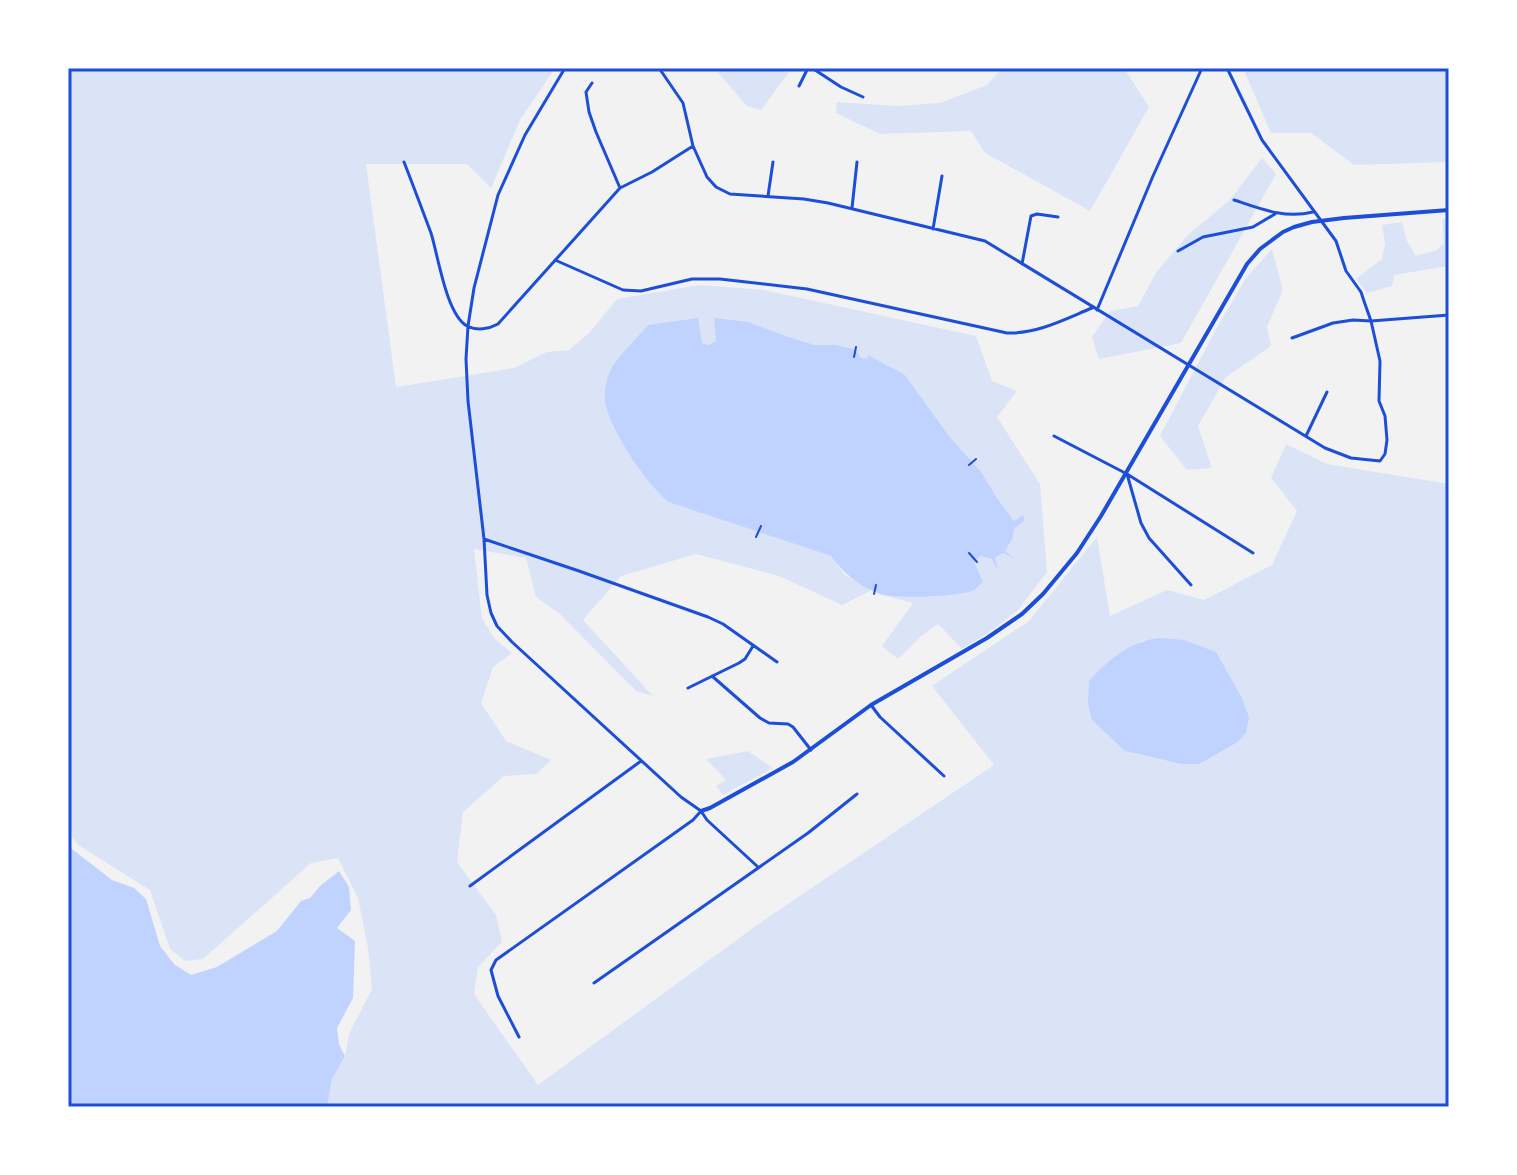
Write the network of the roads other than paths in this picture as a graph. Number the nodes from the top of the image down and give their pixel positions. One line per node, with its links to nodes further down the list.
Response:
1 (565, 68): 30 (street)
2 (659, 68): 9 (street)
3 (810, 68): 7 (street); 8 (street)
4 (1202, 68): 27 (street)
5 (1227, 68): 19 (street)
6 (592, 83): 14 (street)
7 (799, 86)
8 (863, 97)
9 (693, 146): 14 (street); 15 (street)
10 (404, 162): 30 (street)
11 (773, 162): 15 (street)
12 (857, 162): 17 (street)
13 (942, 176): 23 (street)
14 (620, 188): 25 (street)
15 (768, 196): 17 (street)
16 (1234, 200): 20 (street)
17 (852, 208): 23 (street)
18 (1449, 210): 22 (street)
19 (1313, 212): 20 (street); 22 (street)
20 (1275, 214): 24 (street)
21 (1058, 217): 26 (street)
22 (1320, 221): 29 (street); 32 (street)
23 (933, 229): 26 (street)
24 (1178, 251)
25 (555, 260): 27 (street); 30 (street)
26 (1022, 264): 27 (street)
27 (1095, 309): 32 (street)
28 (1449, 315): 29 (street)
29 (1371, 321): 31 (street); 35 (street)
30 (468, 326): 37 (street)
31 (1292, 338)
32 (1190, 365): 35 (street); 36 (street)
33 (1327, 392): 35 (street)
34 (1054, 436): 36 (street)
35 (1306, 436)
36 (1127, 474): 38 (street); 39 (street); 44 (street)
37 (484, 539): 40 (street); 46 (street)
38 (1253, 553)
39 (1191, 585)
40 (753, 646): 41 (street); 42 (street)
41 (777, 662)
42 (712, 676): 43 (street); 45 (street)
43 (688, 688)
44 (871, 705): 45 (street); 47 (street)
45 (811, 750): 49 (street)
46 (641, 761): 49 (street); 51 (street)
47 (944, 776)
48 (857, 794): 50 (street)
49 (701, 811): 50 (street); 53 (street)
50 (758, 867): 52 (street)
51 (470, 886)
52 (594, 983)
53 (519, 1037)

